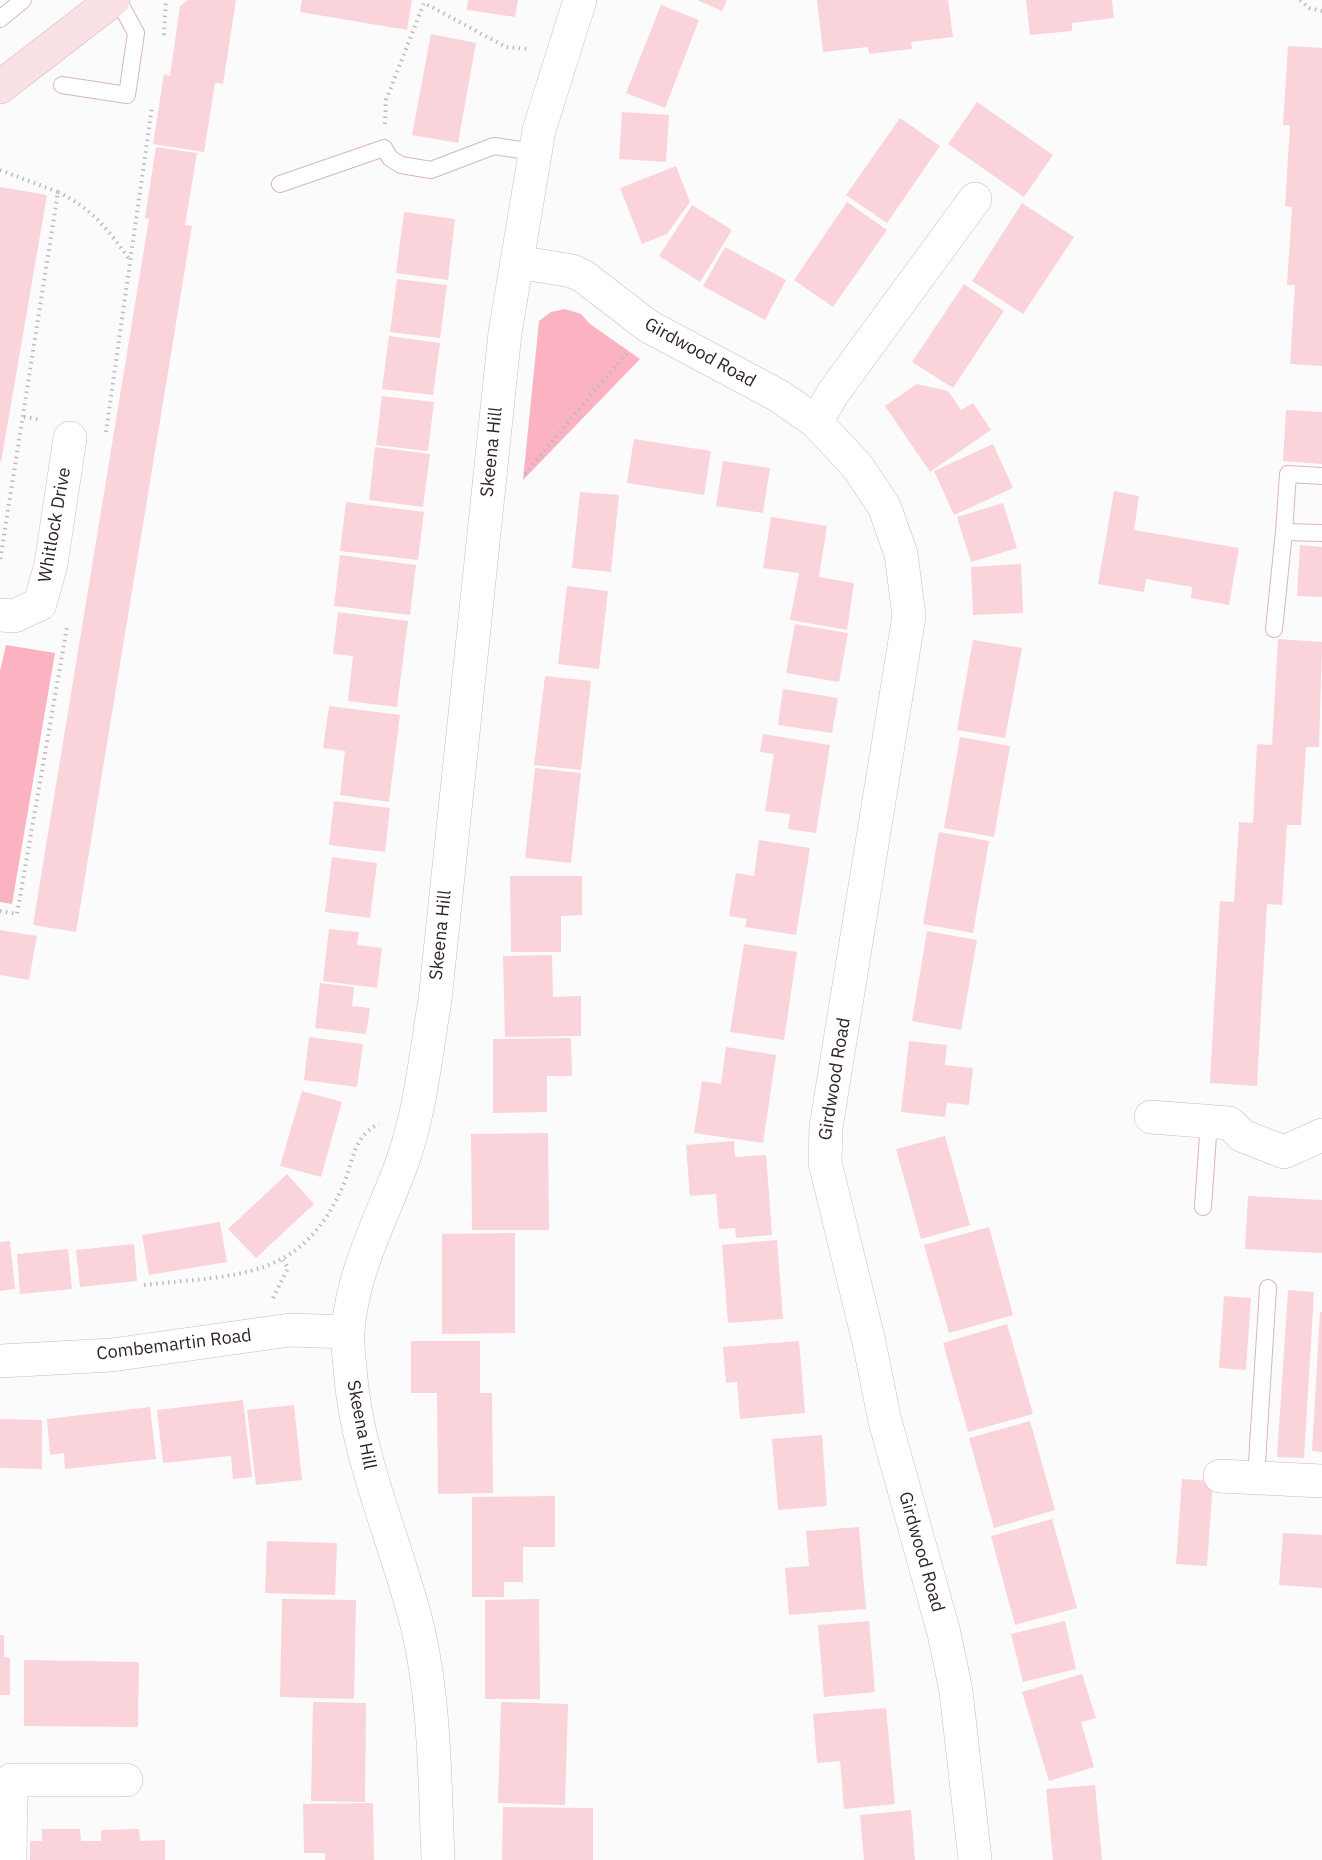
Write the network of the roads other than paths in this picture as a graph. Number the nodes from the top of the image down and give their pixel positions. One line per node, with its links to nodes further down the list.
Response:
1 (23, 0): 5 (lane)
2 (113, 0): 7 (street)
3 (118, 0): 6 (lane)
4 (580, 0): 8 (street, Skeena Hill)
5 (0, 19)
6 (62, 85)
7 (0, 87)
8 (534, 152): 9 (lane); 11 (street, Skeena Hill)
9 (280, 184)
10 (975, 199): 12 (street)
11 (518, 262): 12 (street, Girdwood Road); 24 (street, Skeena Hill)
12 (816, 422): 32 (street, Girdwood Road)
13 (70, 438): 17 (street, Whitlock Drive)
14 (1322, 476): 15 (lane)
15 (1284, 531): 16 (lane); 18 (lane)
16 (1322, 533)
17 (0, 615)
18 (1274, 629)
19 (1151, 1117): 20 (street)
20 (1209, 1121): 21 (street); 22 (lane)
21 (1322, 1135)
22 (1203, 1207)
23 (1268, 1288): 27 (lane)
24 (348, 1332): 25 (street, Combemartin Road); 31 (street, Skeena Hill)
25 (0, 1361)
26 (1220, 1476): 27 (street)
27 (1256, 1478): 28 (street)
28 (1322, 1481)
29 (126, 1780): 30 (street)
30 (10, 1860)
31 (438, 1860)
32 (975, 1860)

